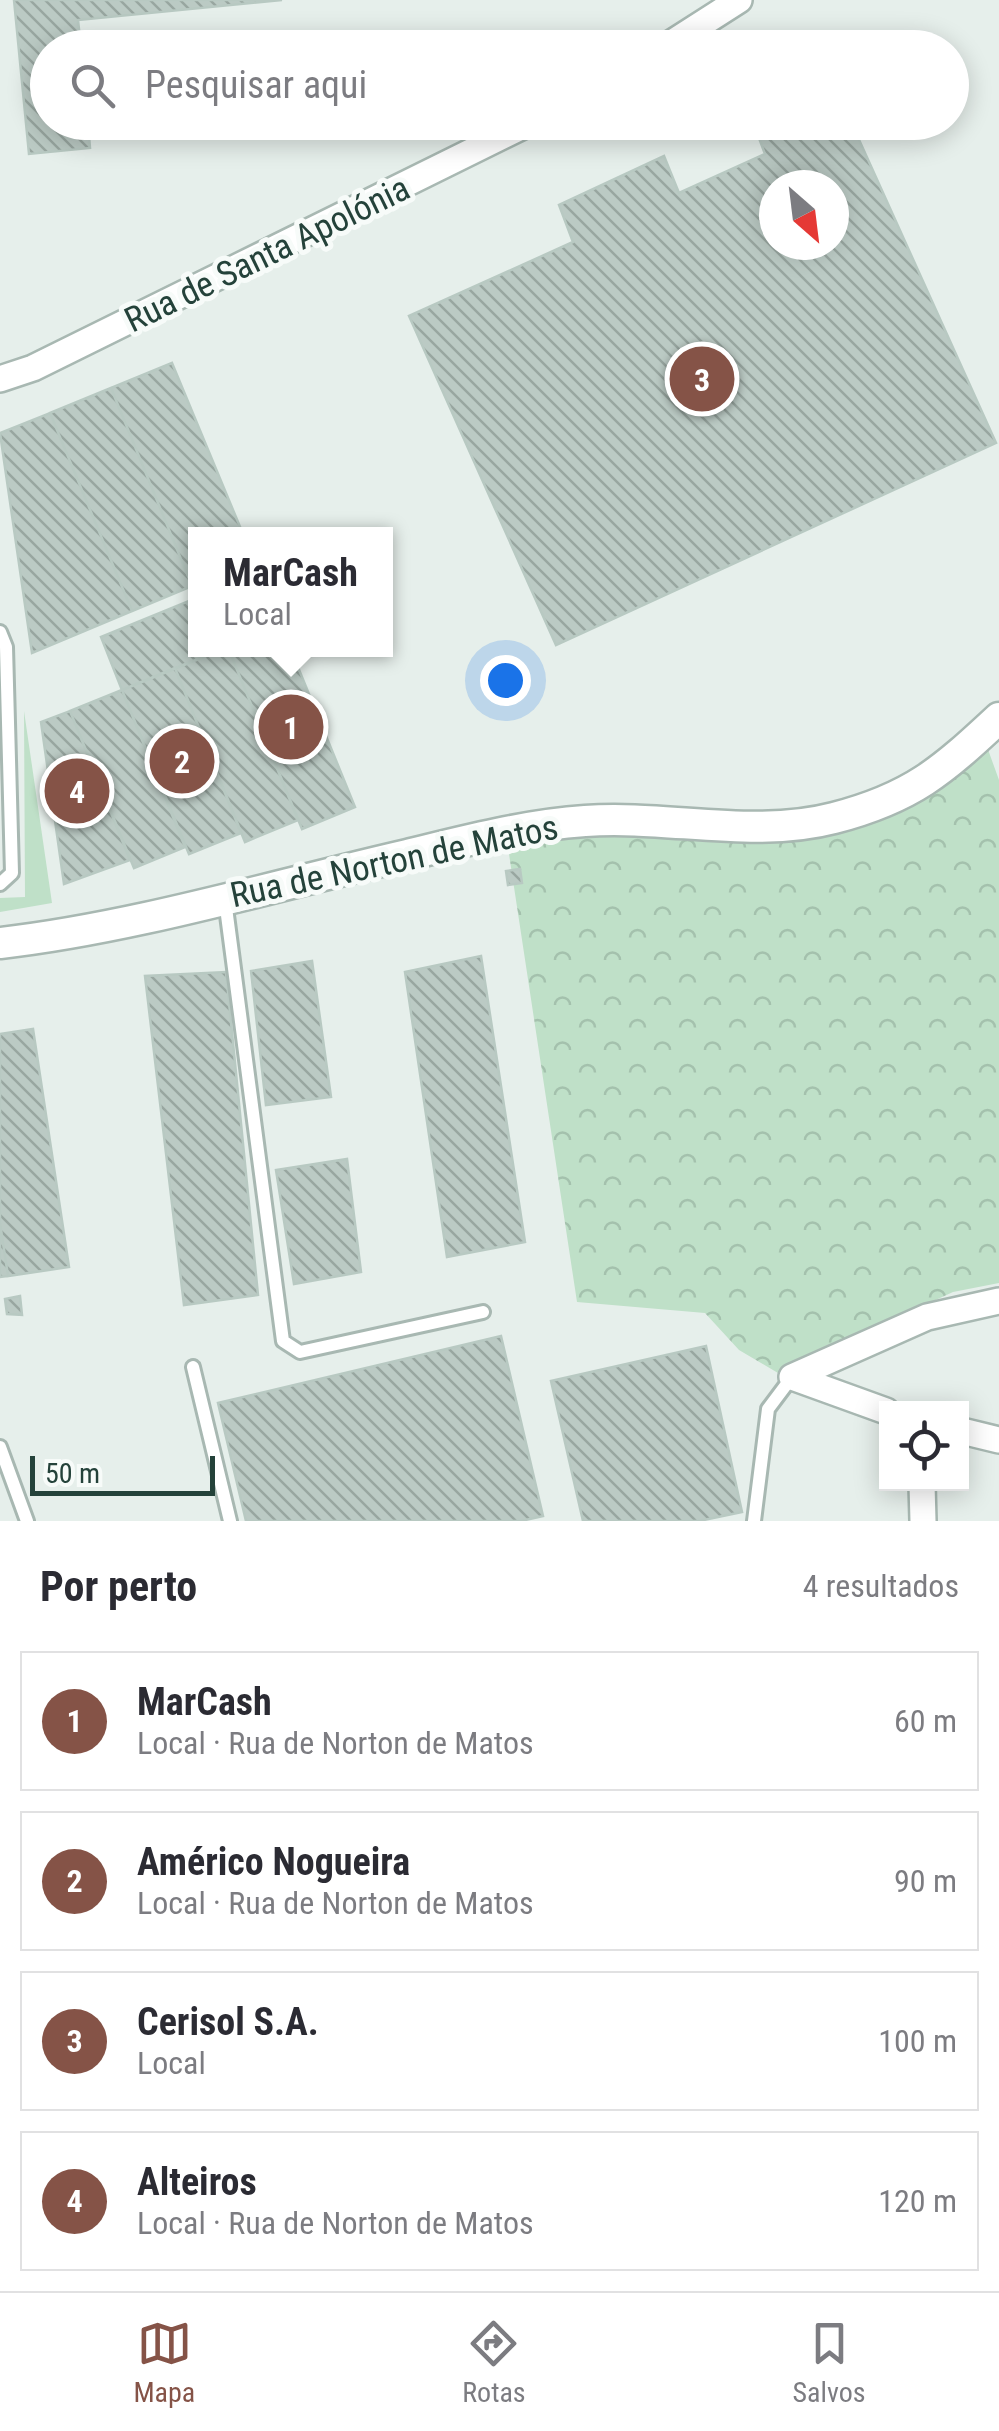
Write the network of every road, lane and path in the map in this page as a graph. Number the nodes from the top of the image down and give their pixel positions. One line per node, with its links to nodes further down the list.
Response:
1 (740, 0): 2 (street)
2 (692, 30)
3 (495, 140): 4 (street, Rua de Santa Apolónia)
4 (0, 378)
5 (0, 632): 7 (lane)
6 (999, 718): 8 (street, Rua de Norton de Matos)
7 (0, 884)
8 (224, 897): 9 (street, Rua de Norton de Matos); 11 (lane)
9 (0, 943)
10 (999, 1301): 13 (street)
11 (483, 1312)
12 (193, 1367): 20 (lane)
13 (792, 1377): 14 (street); 21 (lane)
14 (879, 1408)
15 (969, 1433): 16 (street)
16 (999, 1440)
17 (0, 1447): 19 (lane)
18 (922, 1491): 22 (street)
19 (28, 1521)
20 (230, 1521)
21 (754, 1521)
22 (923, 1521)

